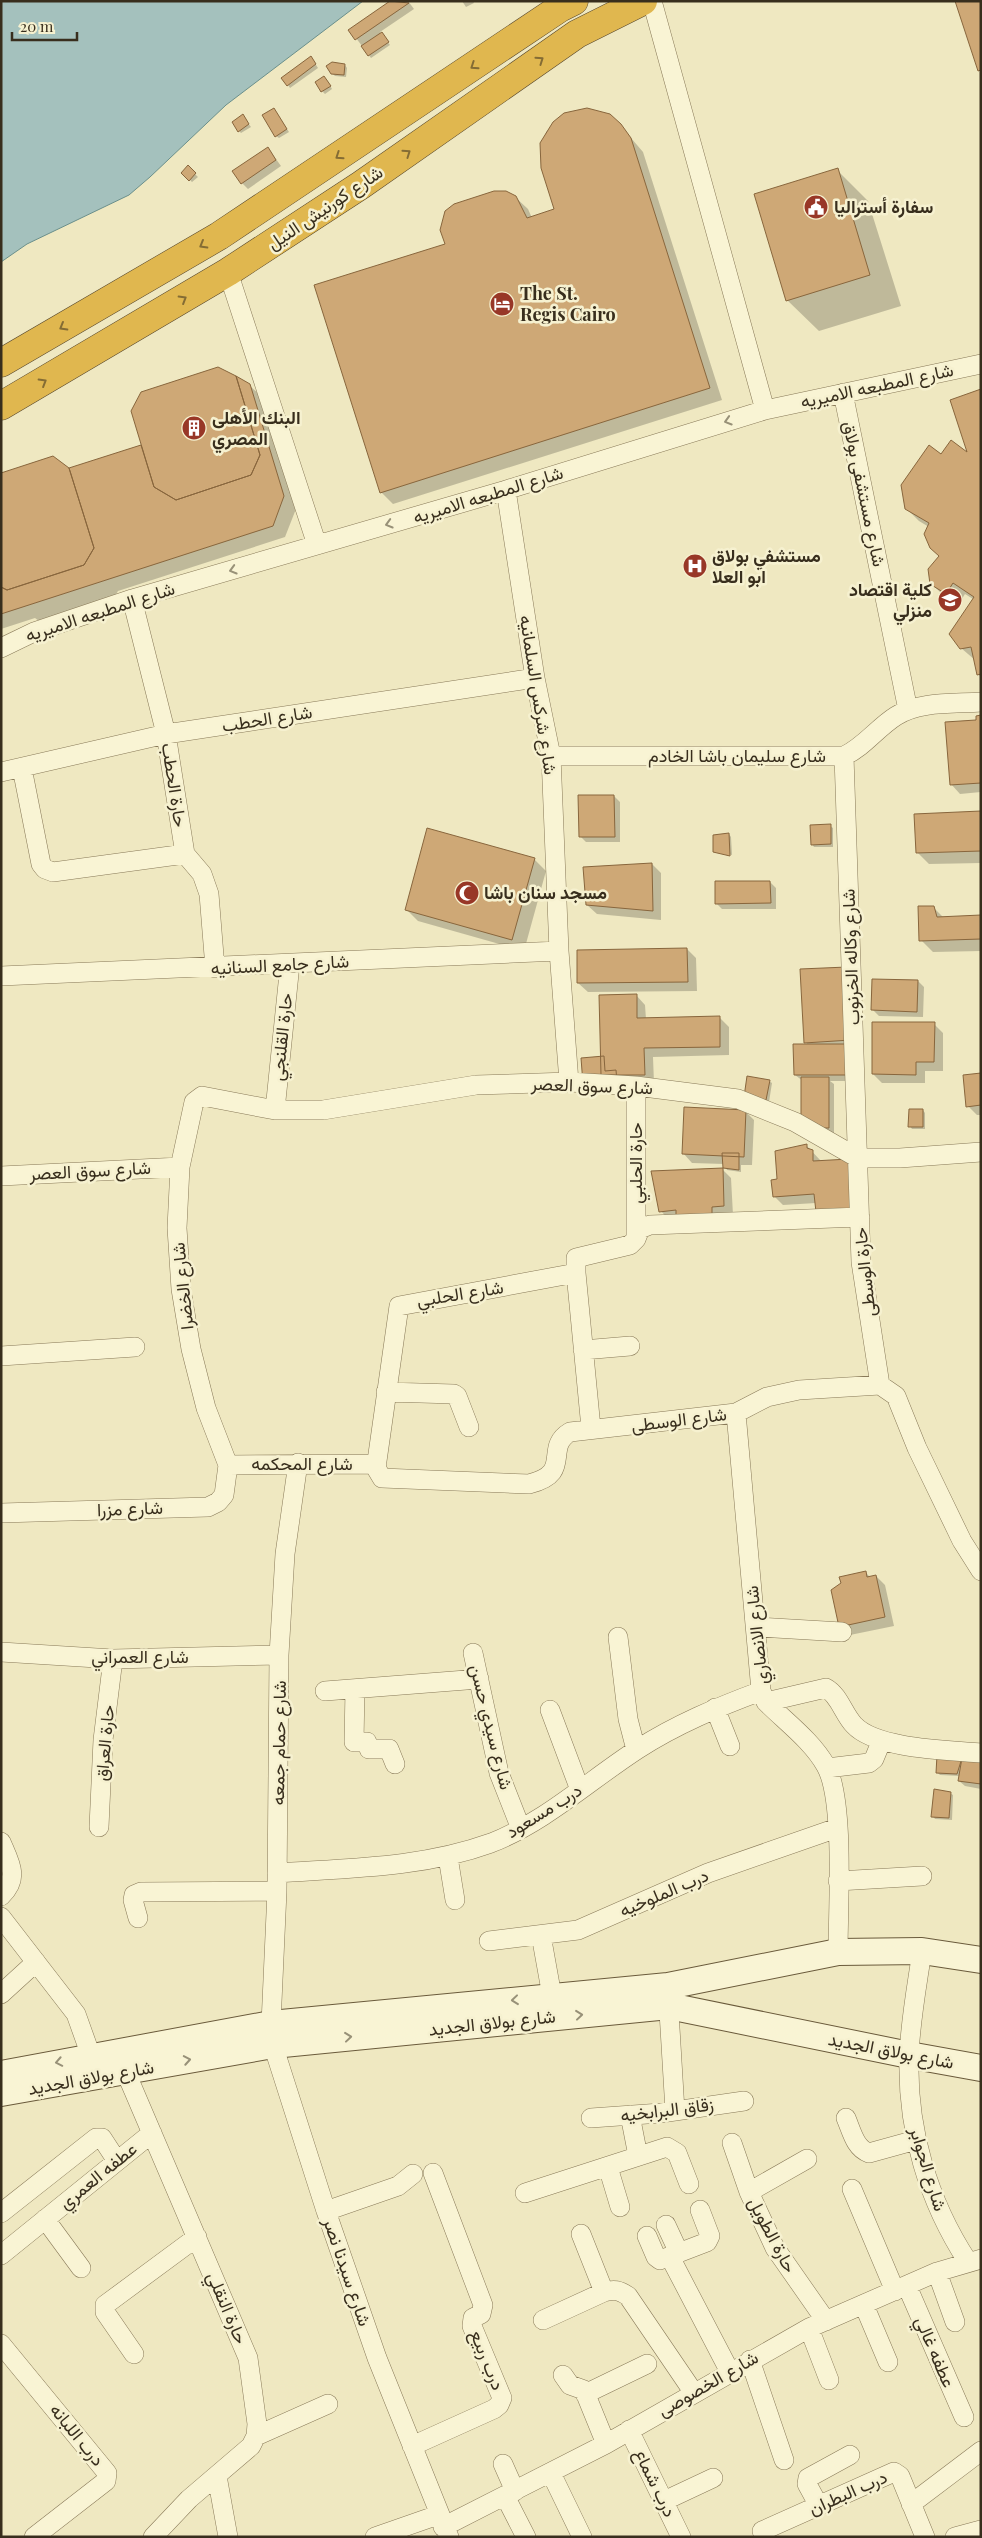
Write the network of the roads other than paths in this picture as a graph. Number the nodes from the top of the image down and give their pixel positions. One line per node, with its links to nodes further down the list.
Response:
1 (574, 1): 5 (highway, شارع كورنيش النيل, one-way to 5)
2 (643, 1): 4 (highway, شارع كورنيش النيل, one-way to 2)
3 (652, 1): 9 (street)
4 (228, 272): 8 (highway, شارع كورنيش النيل, one-way to 4); 11 (street)
5 (1, 363)
6 (981, 364): 7 (street, شارع المطبعه الاميريه)
7 (843, 393): 9 (street, شارع المطبعه الاميريه); 16 (street, شارع مستشفى بولاق)
8 (1, 406)
9 (765, 410): 10 (street, شارع المطبعه الاميريه, one-way to 10)
10 (506, 490): 11 (street, شارع المطبعه الاميريه, one-way to 11); 14 (street, شارع شركس السلمانيه)
11 (317, 545): 12 (street, شارع المطبعه الاميريه, one-way to 12)
12 (132, 599): 13 (street, شارع المطبعه الاميريه); 17 (street, حارة الحطب)
13 (1, 648)
14 (535, 678): 17 (street, شارع الحطب); 18 (street, شارع شركس السلمانيه)
15 (981, 702): 16 (street, شارع سليمان باشا الخادم)
16 (908, 710): 19 (street, شارع سليمان باشا الخادم)
17 (166, 734): 20 (street, شارع الحطب); 22 (street, حارة الحطب)
18 (551, 756): 19 (street, شارع سليمان باشا الخادم); 23 (street, شارع شركس السلمانيه)
19 (844, 756): 32 (street, شارع وكاله الخرنوب)
20 (22, 768): 21 (street, شارع الحطب); 22 (street)
21 (1, 772)
22 (185, 854): 25 (street, حارة الحطب)
23 (559, 951): 24 (street, شارع جامع السنانيه); 27 (street, شارع شركس السلمانيه)
24 (290, 964): 25 (street, شارع جامع السنانيه); 30 (street, حارة القلنجي)
25 (215, 968): 26 (street, شارع جامع السنانيه)
26 (1, 976)
27 (569, 1082): 28 (street, شارع سوق العصر); 30 (street, شارع سوق العصر)
28 (636, 1086): 32 (street, شارع سوق العصر); 36 (street, حارة الحلبي)
29 (194, 1102): 30 (street, شارع سوق العصر); 33 (street, شارع الخضرا)
30 (275, 1110)
31 (981, 1152): 32 (street, شارع سوق العصر)
32 (858, 1158): 35 (street, حارة الوسطى)
33 (180, 1167): 34 (street, شارع سوق العصر); 48 (street, شارع الخضرا)
34 (1, 1176)
35 (860, 1217): 36 (street); 42 (street, حارة الوسطى)
36 (636, 1240): 37 (street)
37 (576, 1273): 40 (street); 43 (street, شارع الحلبي)
38 (630, 1346): 40 (street)
39 (135, 1347): 41 (street)
40 (583, 1350): 46 (street)
41 (1, 1356)
42 (880, 1385): 44 (street, شارع الوسطى); 51 (street)
43 (386, 1392): 45 (street); 49 (street, شارع الحلبي)
44 (736, 1413): 46 (street, شارع الوسطى); 52 (street, شارع الانصاري)
45 (469, 1427)
46 (591, 1428): 49 (street, شارع الوسطى)
47 (298, 1463): 48 (street, شارع المحكمه); 49 (street, شارع المحكمه); 57 (street, شارع حمام جمعه)
48 (228, 1465): 50 (street, شارع مزرا)
49 (379, 1470)
50 (1, 1512)
51 (981, 1571)
52 (756, 1627): 53 (street); 62 (street, شارع الانصاري)
53 (842, 1632)
54 (618, 1636): 67 (street)
55 (1, 1652): 58 (street, شارع العمراني)
56 (473, 1653): 59 (street, شارع سيدي حسن)
57 (280, 1655): 58 (street, شارع العمراني); 79 (street, شارع حمام جمعه)
58 (114, 1659): 72 (street, حارة العراق)
59 (480, 1679): 60 (street); 74 (street, شارع سيدي حسن)
60 (355, 1689): 61 (street); 69 (street)
61 (325, 1691)
62 (764, 1697): 63 (street, درب مسعود); 65 (street, درب مسعود); 70 (street, شارع الانصاري)
63 (715, 1708): 66 (street); 67 (street, درب مسعود)
64 (550, 1710): 71 (street)
65 (881, 1742): 68 (street); 70 (street)
66 (730, 1746)
67 (636, 1750): 71 (street, درب مسعود)
68 (981, 1754)
69 (395, 1764)
70 (827, 1768): 73 (street, شارع الانصاري)
71 (580, 1790): 74 (street, درب مسعود)
72 (99, 1827)
73 (837, 1828): 78 (street, شارع الانصاري); 84 (street, درب الملوخيه)
74 (521, 1829): 76 (street, درب مسعود)
75 (1, 1842): 80 (street)
76 (448, 1857): 79 (street, درب مسعود); 81 (street)
77 (922, 1876): 78 (street)
78 (838, 1881): 87 (street, شارع الانصاري)
79 (277, 1882): 83 (street, درب مسعود); 93 (street, شارع حمام جمعه)
80 (1, 1896)
81 (455, 1900)
82 (1, 1917): 89 (street)
83 (138, 1918)
84 (541, 1935): 85 (street, درب الملوخيه); 91 (street)
85 (488, 1941)
86 (922, 1951): 87 (street); 88 (street); 94 (street, شارع الجوابر)
87 (838, 1952): 92 (street)
88 (981, 1960)
89 (36, 1962): 90 (street); 95 (street)
90 (1, 1994)
91 (552, 1996): 92 (street, شارع بولاق الجديد); 93 (street, شارع بولاق الجديد, one-way to 93)
92 (668, 1996): 93 (street, شارع بولاق الجديد, one-way to 92); 94 (street, شارع بولاق الجديد); 101 (street)
93 (272, 2034): 96 (street, شارع بولاق الجديد); 120 (street, شارع سيدنا نصر)
94 (909, 2055): 97 (street, شارع بولاق الجديد); 106 (street, شارع الجوابر)
95 (91, 2056): 96 (street, شارع بولاق الجديد); 98 (street, شارع بولاق الجديد, one-way to 98)
96 (122, 2062): 99 (street, شارع بولاق الجديد); 105 (street, حارة النقلي)
97 (981, 2068)
98 (1, 2074)
99 (1, 2093)
100 (744, 2101): 101 (street, زقاق البرابخيه)
101 (675, 2111): 102 (street, زقاق البرابخيه)
102 (630, 2115): 103 (street, زقاق البرابخيه); 108 (street)
103 (591, 2118)
104 (846, 2118): 106 (street)
105 (152, 2133): 110 (street, عطفه العمري); 126 (street, حارة النقلي)
106 (916, 2140): 129 (street, شارع الجوابر)
107 (732, 2143): 116 (street, حارة الطويل)
108 (638, 2156): 111 (street); 114 (street)
109 (807, 2159): 116 (street)
110 (116, 2161): 121 (street); 122 (street, عطفه العمري)
111 (608, 2167): 117 (street); 118 (street)
112 (433, 2172): 153 (street, درب ربيع)
113 (413, 2174): 120 (street)
114 (689, 2184)
115 (852, 2189): 132 (street, عطفه غالي)
116 (749, 2192): 137 (street, حارة الطويل)
117 (525, 2193)
118 (620, 2207)
119 (700, 2210): 128 (street)
120 (326, 2211): 153 (street, شارع سيدنا نصر)
121 (1, 2213)
122 (45, 2219): 127 (street, عطفه العمري); 130 (street, عطفه العمري)
123 (666, 2224): 128 (street)
124 (581, 2234): 133 (street)
125 (647, 2236): 128 (street)
126 (197, 2237): 139 (street); 151 (street, حارة النقلي)
127 (1, 2255)
128 (674, 2255): 143 (street)
129 (975, 2260): 131 (street, شارع الخصوصى)
130 (81, 2268)
131 (937, 2272): 132 (street, شارع الخصوصى); 136 (street)
132 (901, 2288): 134 (street, شارع الخصوصى); 149 (street, عطفه غالي)
133 (604, 2292): 135 (street); 146 (street)
134 (864, 2305): 137 (street, شارع الخصوصى); 141 (street)
135 (543, 2320)
136 (955, 2322)
137 (818, 2324): 140 (street, شارع الخصوصى); 145 (street, حارة الطويل)
138 (1, 2344): 168 (street, درب اللبانه)
139 (134, 2354)
140 (750, 2360): 143 (street, شارع الخصوصى); 156 (street)
141 (888, 2362)
142 (647, 2364): 147 (street)
143 (730, 2372): 146 (street, شارع الخصوصى)
144 (563, 2375): 147 (street)
145 (830, 2380)
146 (694, 2393): 150 (street, شارع الخصوصى)
147 (585, 2394): 152 (street)
148 (328, 2404): 151 (street)
149 (964, 2418)
150 (629, 2430): 152 (street, شارع الخصوصى); 162 (street, درب شماع)
151 (256, 2436): 159 (street)
152 (606, 2444): 158 (street, شارع الخصوصى)
153 (412, 2446): 165 (street, شارع سيدنا نصر)
154 (981, 2452): 163 (street)
155 (850, 2455): 164 (street)
156 (784, 2460)
157 (503, 2464): 161 (street)
158 (551, 2473): 161 (street, شارع الخصوصى); 173 (street)
159 (217, 2476): 169 (street); 170 (street)
160 (713, 2478): 162 (street)
161 (510, 2494): 165 (street, شارع الخصوصى); 172 (street)
162 (664, 2501): 174 (street, درب شماع)
163 (912, 2504): 164 (street, درب البطران); 175 (street, درب البطران)
164 (818, 2506): 167 (street, درب البطران)
165 (443, 2526): 171 (street, شارع الخصوصى)
166 (981, 2530): 176 (street)
167 (762, 2531)
168 (34, 2537)
169 (153, 2537)
170 (228, 2537)
171 (375, 2537)
172 (526, 2537)
173 (582, 2537)
174 (681, 2537)
175 (925, 2537)
176 (955, 2537)

